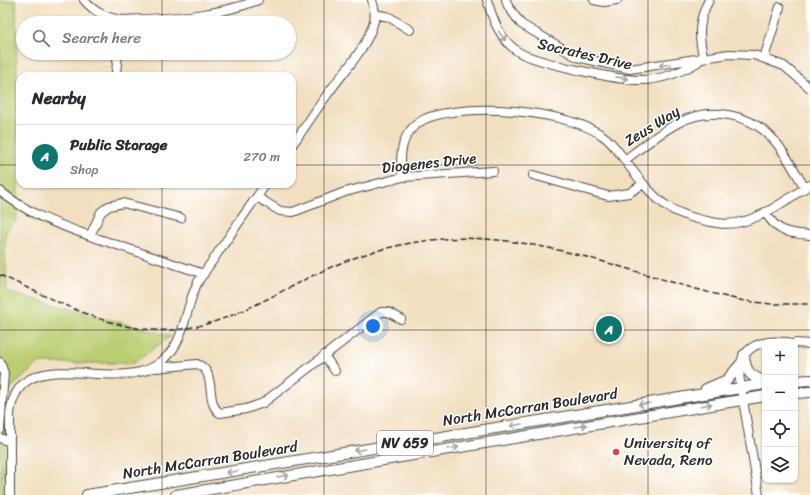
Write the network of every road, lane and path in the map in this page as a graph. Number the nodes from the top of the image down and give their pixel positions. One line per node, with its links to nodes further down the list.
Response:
1 (84, 0): 11 (street)
2 (258, 0): 12 (street)
3 (372, 0): 10 (street)
4 (487, 0): 15 (street, Socrates Drive, one-way to 15)
5 (506, 0): 15 (street, Socrates Drive, one-way to 5)
6 (594, 0): 7 (street)
7 (617, 0)
8 (708, 0): 15 (street)
9 (780, 7): 14 (street)
10 (375, 14): 13 (street); 19 (street)
11 (105, 16)
12 (180, 16)
13 (410, 30)
14 (764, 58): 15 (street, Socrates Drive); 18 (street, Socrates Drive)
15 (704, 59)
16 (117, 60): 17 (street)
17 (116, 72)
18 (810, 88)
19 (296, 139)
20 (625, 160): 23 (street); 24 (street); 25 (street, Zeus Way)
21 (493, 171): 23 (street, Diogenes Drive)
22 (533, 175): 24 (street)
23 (403, 176): 28 (street, Diogenes Drive)
24 (643, 184): 29 (street)
25 (808, 186): 29 (street)
26 (263, 188): 28 (street)
27 (0, 191): 32 (street)
28 (257, 197): 33 (street)
29 (765, 212): 31 (street)
30 (181, 218): 32 (street)
31 (810, 235)
32 (90, 236): 33 (street)
33 (204, 274): 42 (street)
34 (401, 319): 38 (street)
35 (762, 343): 39 (street)
36 (798, 343): 37 (street)
37 (810, 344)
38 (324, 355): 42 (street); 43 (street)
39 (744, 355): 41 (street); 44 (main road)
40 (0, 362): 54 (street)
41 (740, 365): 48 (street); 52 (main road)
42 (150, 368): 56 (street)
43 (335, 371)
44 (762, 380)
45 (810, 380): 46 (main road)
46 (798, 381)
47 (762, 384): 48 (main road, North McCarran Boulevard / NV 659)
48 (741, 388): 52 (main road, North McCarran Boulevard / NV 659); 53 (street)
49 (810, 392): 50 (main road)
50 (798, 393)
51 (762, 396): 53 (main road, North McCarran Boulevard / NV 659)
52 (683, 397): 58 (main road, North McCarran Boulevard / NV 659, one-way to 58)
53 (743, 399): 59 (main road, North McCarran Boulevard / NV 659, one-way to 53); 60 (street)
54 (0, 430)
55 (0, 438): 56 (street)
56 (10, 442): 57 (street)
57 (10, 495)
58 (87, 495)
59 (176, 495)
60 (759, 495)

